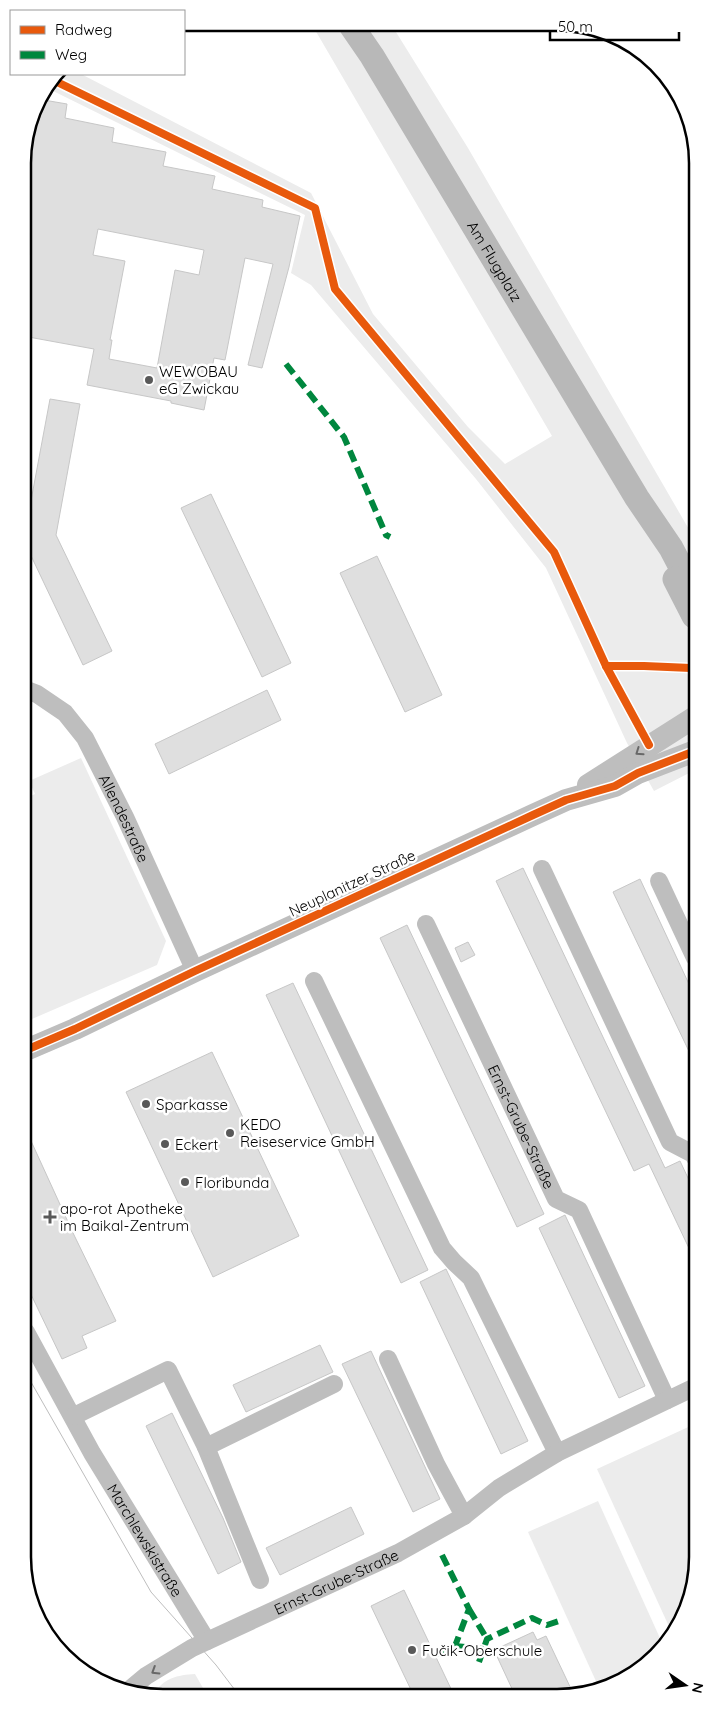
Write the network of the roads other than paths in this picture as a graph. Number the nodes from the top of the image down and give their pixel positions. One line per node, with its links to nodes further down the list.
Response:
1 (355, 31): 2 (main road, Am Flugplatz)
2 (637, 498): 3 (main road, Am Flugplatz); 4 (main road, Am Flugplatz)
3 (689, 582)
4 (689, 606)
5 (32, 692): 15 (street, Allendestraße)
6 (689, 721): 10 (street, Neuplanitzer Straße, one-way to 10)
7 (689, 742): 9 (street, Neuplanitzer Straße)
8 (689, 753): 9 (street, Neuplanitzer Straße)
9 (638, 773): 10 (street, Neuplanitzer Straße)
10 (566, 800): 15 (street, Neuplanitzer Straße)
11 (542, 869): 18 (street)
12 (659, 881): 14 (street)
13 (426, 924): 23 (street, Ernst-Grube-Straße)
14 (688, 944)
15 (195, 971): 17 (street, Neuplanitzer Straße)
16 (314, 981): 26 (street)
17 (31, 1048)
18 (688, 1151)
19 (31, 1341): 24 (street, Marchlewskistraße)
20 (388, 1359): 27 (street)
21 (334, 1384): 25 (street)
22 (688, 1390): 23 (street, Ernst-Grube-Straße)
23 (667, 1400): 26 (street, Ernst-Grube-Straße)
24 (74, 1416): 25 (street); 29 (street, Marchlewskistraße)
25 (206, 1446): 28 (street)
26 (557, 1453): 27 (street, Ernst-Grube-Straße)
27 (464, 1516): 29 (street, Ernst-Grube-Straße)
28 (260, 1580)
29 (207, 1641): 30 (street, one-way to 30)
30 (135, 1685)

